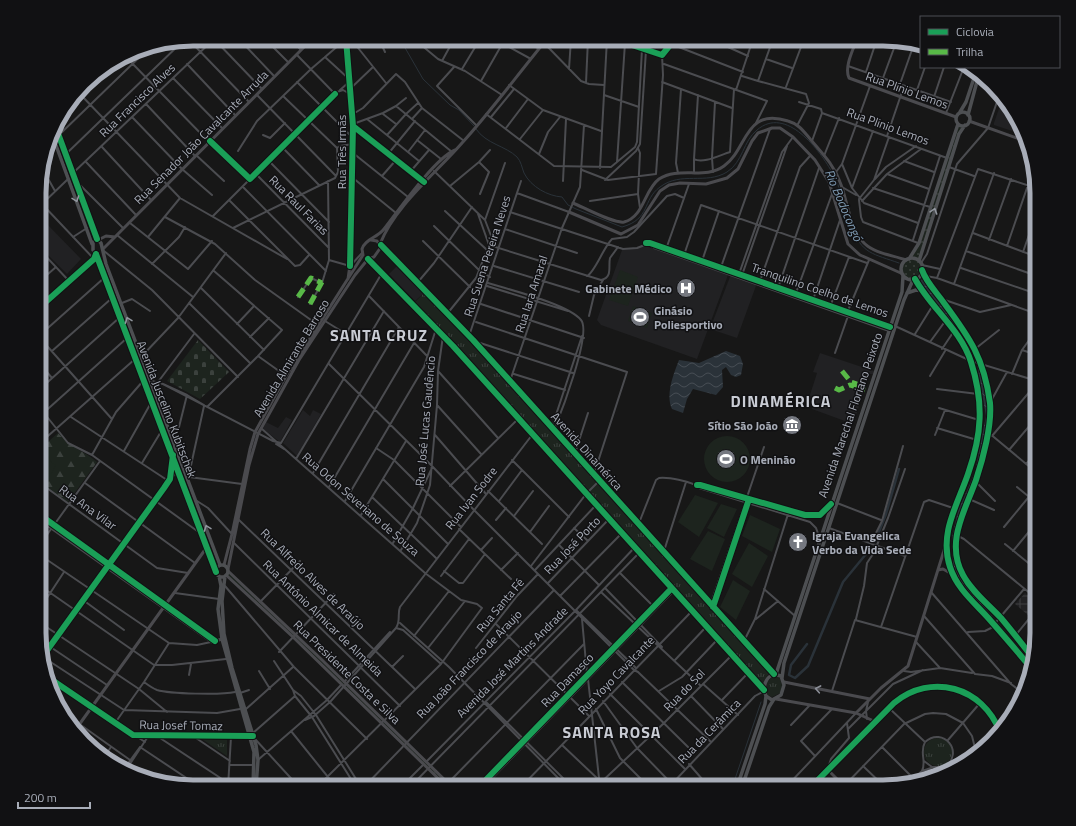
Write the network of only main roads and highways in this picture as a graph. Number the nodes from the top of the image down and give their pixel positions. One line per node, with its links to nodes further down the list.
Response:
1 (974, 77): 3 (main road)
2 (977, 80): 4 (main road)
3 (960, 112): 4 (main road); 5 (main road)
4 (968, 115): 6 (main road)
5 (958, 124): 6 (main road); 13 (main road)
6 (965, 125): 14 (main road, one-way to 6)
7 (58, 135): 9 (main road)
8 (55, 143): 10 (main road, one-way to 10)
9 (98, 240): 10 (main road); 11 (main road, Avenida Juscelino Kubitschek)
10 (92, 244): 12 (main road, Avenida Juscelino Kubitschek)
11 (103, 251): 12 (main road); 21 (main road, Avenida Juscelino Kubitschek, one-way to 11)
12 (96, 254): 23 (main road, Avenida Juscelino Kubitschek)
13 (908, 260): 14 (main road); 16 (main road)
14 (920, 263): 15 (main road)
15 (922, 270): 17 (main road); 24 (main road)
16 (903, 275): 17 (main road); 20 (main road, Avenida Marechal Floriano Peixoto)
17 (914, 280): 18 (main road, Avenida Marechal Floriano Peixoto); 19 (main road)
18 (907, 292): 19 (main road); 20 (main road, Avenida Marechal Floriano Peixoto)
19 (924, 292): 25 (main road)
20 (892, 328): 26 (main road, Avenida Marechal Floriano Peixoto); 27 (main road, Avenida Marechal Floriano Peixoto)
21 (222, 565): 22 (main road); 23 (main road)
22 (226, 573): 23 (main road); 28 (main road, Avenida Almirante Barroso)
23 (217, 574): 28 (main road, Avenida Almirante Barroso)
24 (1029, 652)
25 (1027, 663)
26 (775, 674): 27 (main road); 29 (main road)
27 (783, 680): 30 (main road)
28 (237, 693): 31 (main road, Avenida Almirante Barroso)
29 (766, 696): 30 (main road); 34 (main road)
30 (775, 699): 35 (main road)
31 (252, 736): 32 (main road, Avenida Almirante Barroso); 33 (main road, Avenida Almirante Barroso)
32 (253, 780)
33 (257, 780)
34 (739, 780)
35 (744, 780)

